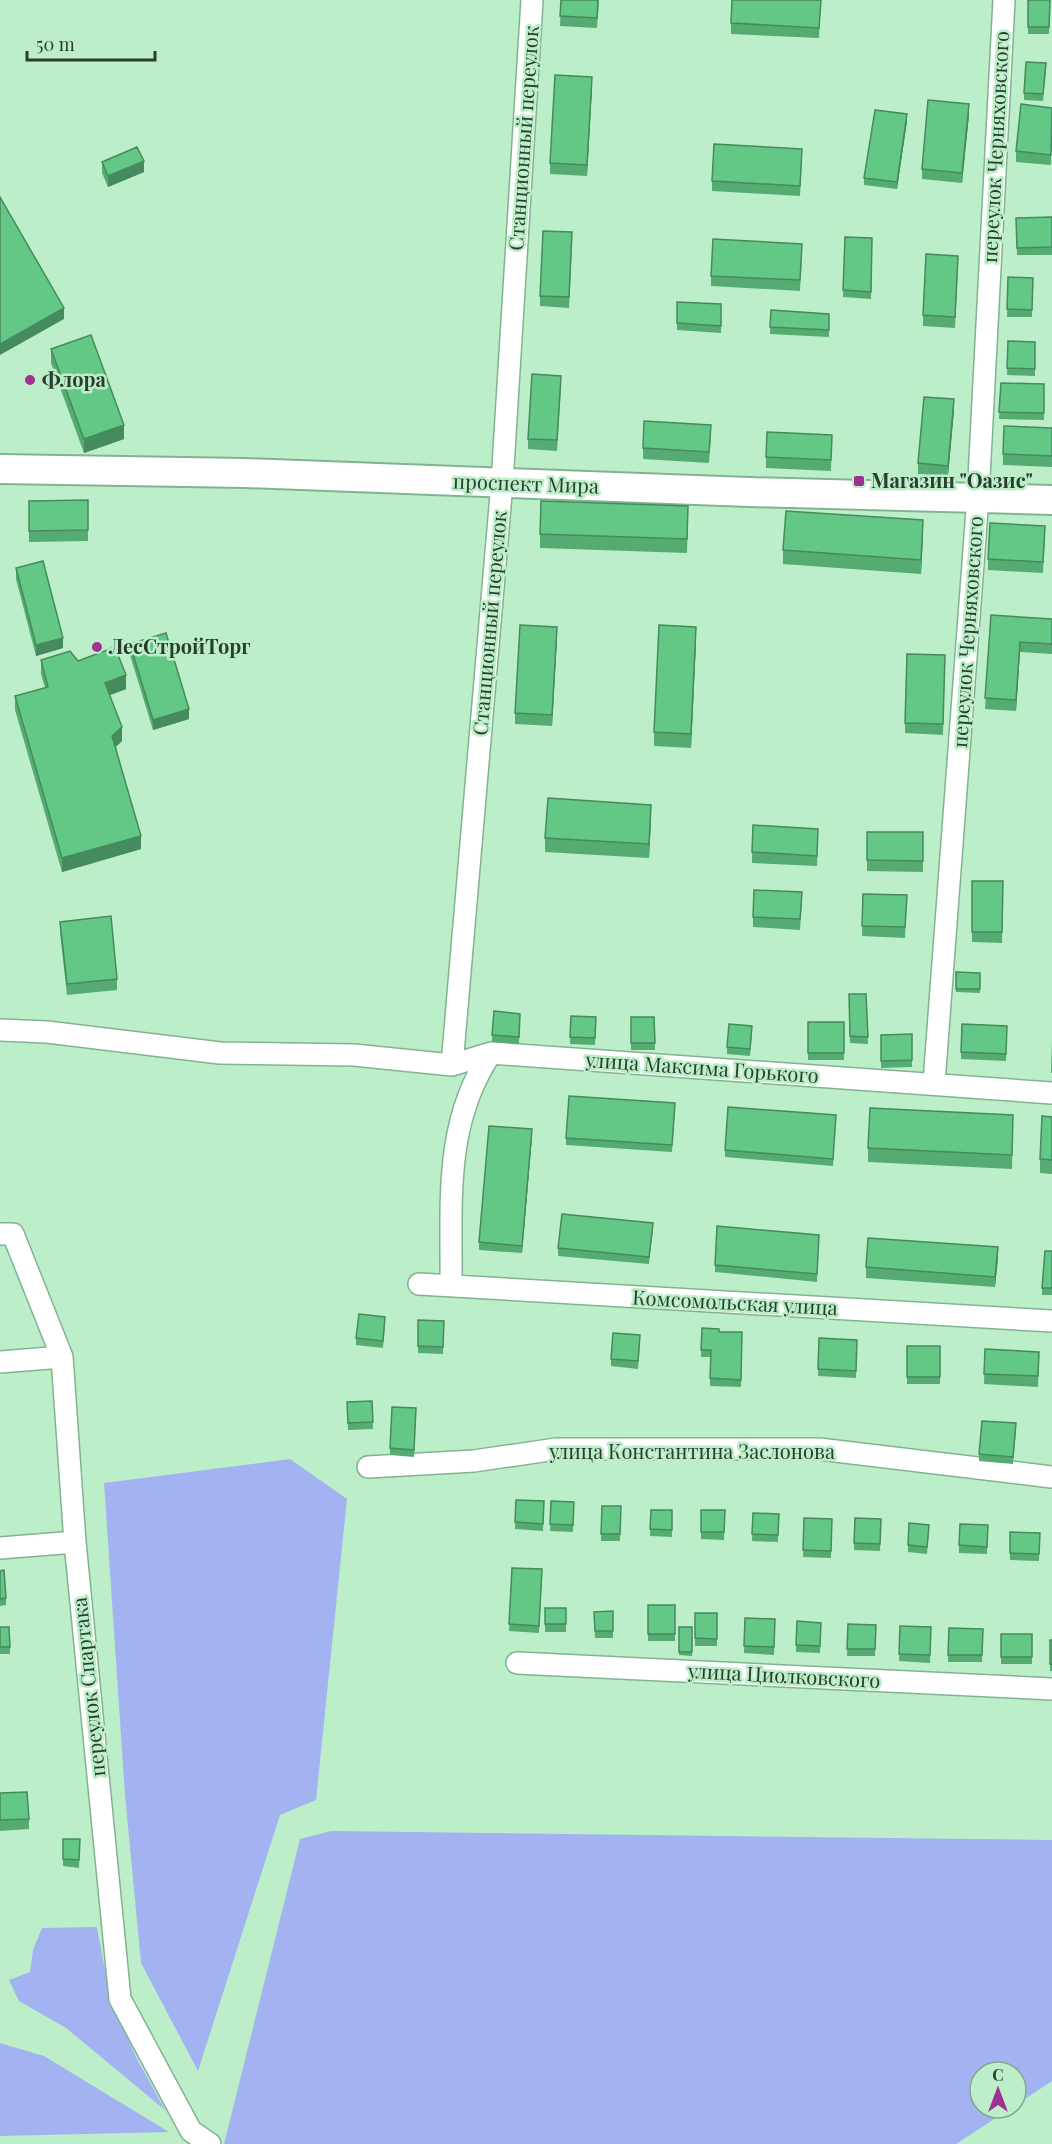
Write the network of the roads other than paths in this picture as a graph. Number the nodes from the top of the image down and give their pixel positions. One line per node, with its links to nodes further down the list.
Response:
1 (532, 0): 4 (street, Станционный переулок)
2 (1004, 0): 5 (street, переулок Черняховского)
3 (0, 469): 4 (street, проспект Мира)
4 (502, 483): 5 (street, проспект Мира); 9 (street, Станционный переулок)
5 (978, 497): 6 (street, проспект Мира); 10 (street, переулок Черняховского)
6 (1052, 500)
7 (8, 1031): 9 (street, улица Максима Горького)
8 (491, 1053): 9 (street, улица Максима Горького); 10 (street, улица Максима Горького); 14 (street)
9 (452, 1065)
10 (934, 1083): 11 (street, улица Максима Горького)
11 (1052, 1093)
12 (6, 1234): 16 (street, переулок Спартака)
13 (419, 1284): 14 (street, Комсомольская улица)
14 (451, 1286): 15 (street, Комсомольская улица)
15 (1052, 1321)
16 (62, 1357): 17 (street); 20 (street, переулок Спартака)
17 (0, 1362)
18 (368, 1467): 19 (street, улица Константина Заслонова)
19 (1052, 1477)
20 (75, 1542): 21 (street); 24 (street, переулок Спартака)
21 (0, 1548)
22 (517, 1663): 23 (street, улица Циолковского)
23 (1052, 1689)
24 (210, 2144)

